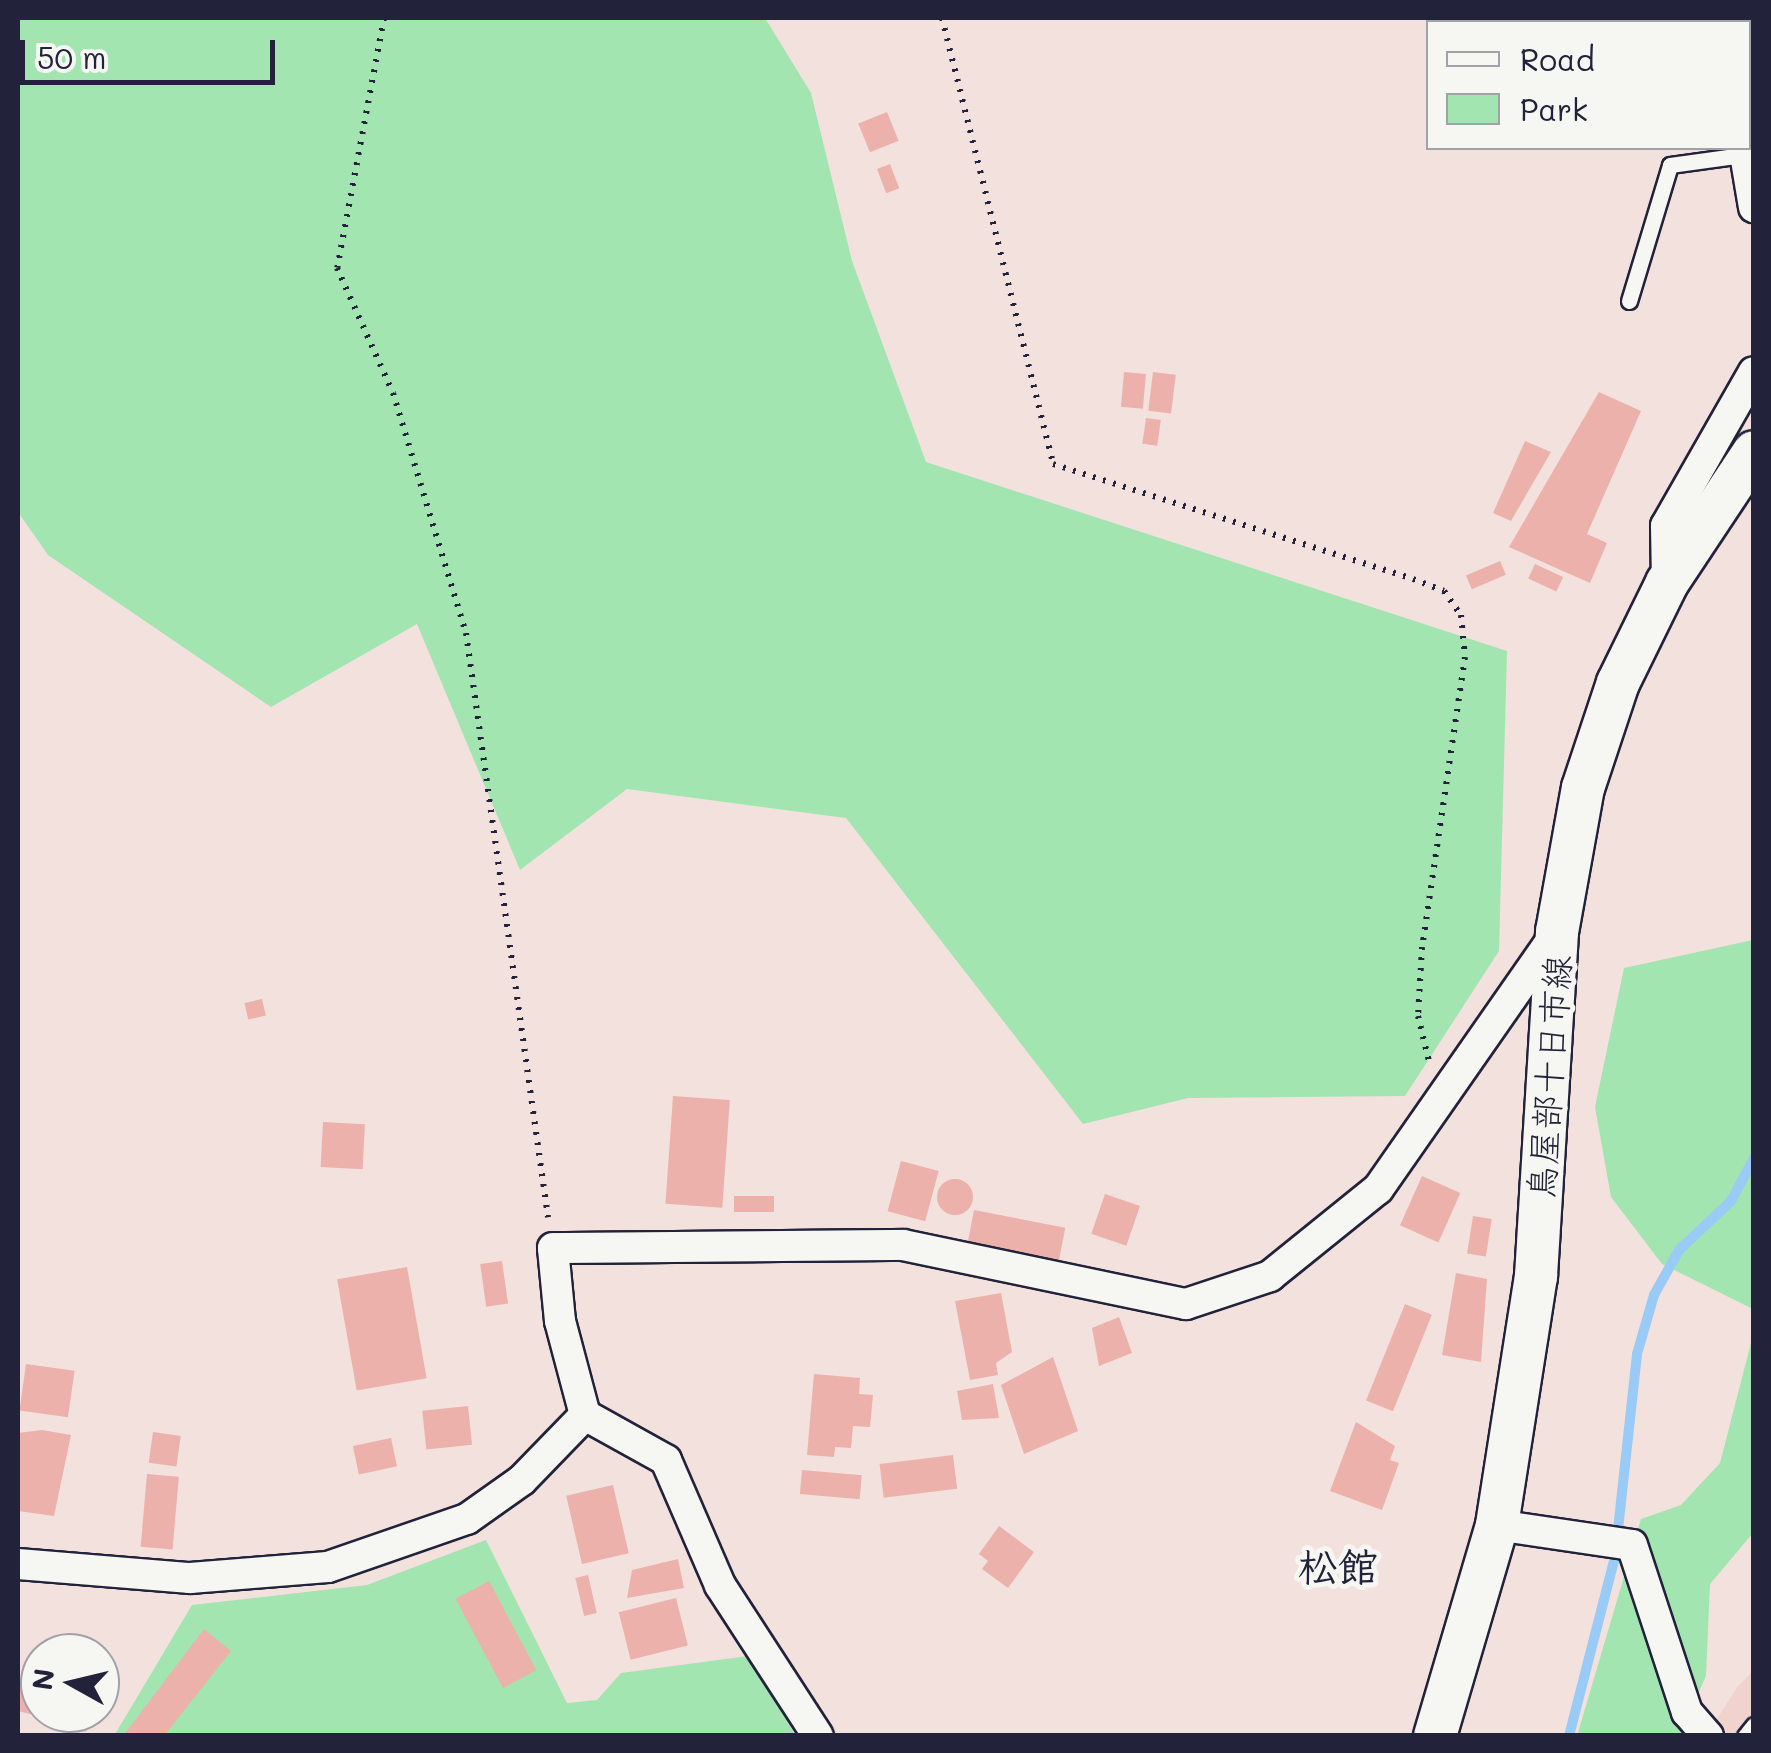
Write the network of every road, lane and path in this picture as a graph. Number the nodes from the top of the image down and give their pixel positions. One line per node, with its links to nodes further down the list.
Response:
1 (384, 18): 12 (path)
2 (942, 18): 11 (path)
3 (1724, 150): 6 (lane)
4 (1746, 150): 5 (street)
5 (1754, 207)
6 (1630, 301)
7 (1754, 372): 9 (street)
8 (1754, 452): 9 (main road, 鳥屋部十日市線)
9 (1667, 583): 10 (main road, 鳥屋部十日市線)
10 (1557, 932): 11 (street); 14 (main road, 鳥屋部十日市線)
11 (1444, 1104): 12 (street)
12 (553, 1248): 13 (street)
13 (586, 1415): 15 (street); 17 (street)
14 (1497, 1525): 18 (main road, 鳥屋部十日市線); 19 (street)
15 (18, 1564)
16 (1754, 1725): 20 (lane)
17 (818, 1736)
18 (1435, 1736)
19 (1708, 1736)
20 (1745, 1736)

